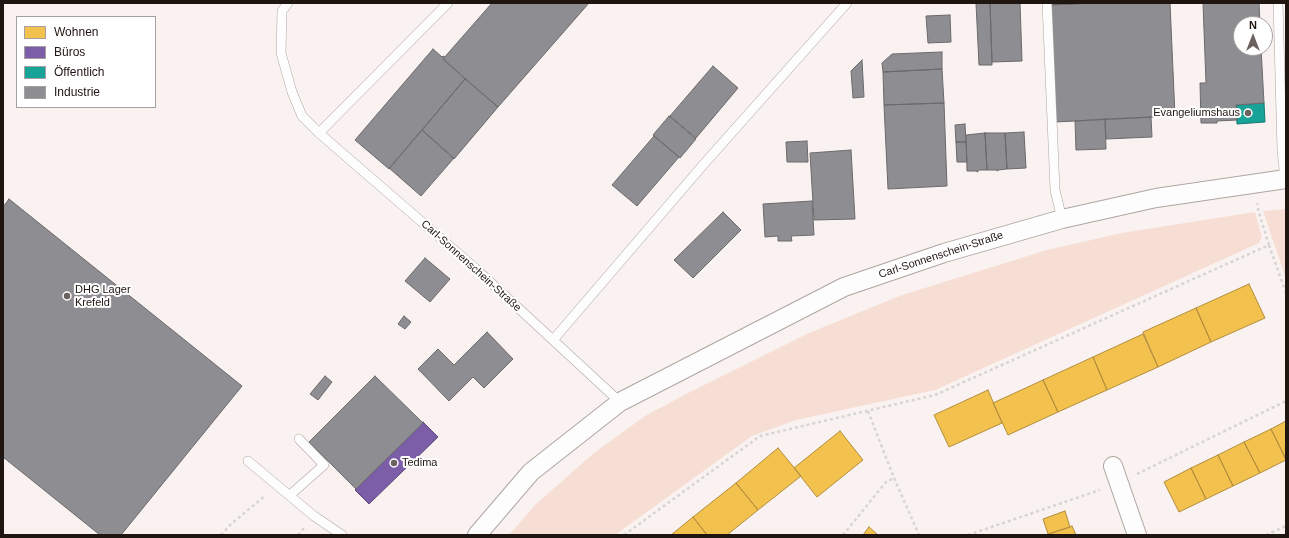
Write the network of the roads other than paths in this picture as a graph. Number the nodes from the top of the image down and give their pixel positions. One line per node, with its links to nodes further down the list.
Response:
1 (288, 3): 6 (lane, Carl-Sonnenschein-Straße)
2 (448, 3): 6 (lane)
3 (846, 3): 9 (lane)
4 (1046, 3): 8 (lane)
5 (1278, 3): 7 (lane, Carl-Sonnenschein-Straße)
6 (319, 133): 9 (lane, Carl-Sonnenschein-Straße)
7 (1286, 179): 8 (street, Carl-Sonnenschein-Straße)
8 (1062, 219): 10 (street, Carl-Sonnenschein-Straße)
9 (553, 340): 10 (lane, Carl-Sonnenschein-Straße)
10 (620, 402): 16 (street, Carl-Sonnenschein-Straße)
11 (299, 439): 14 (lane)
12 (248, 461): 14 (lane)
13 (1113, 466): 17 (street)
14 (290, 495): 15 (lane)
15 (342, 535)
16 (477, 535)
17 (1137, 535)

